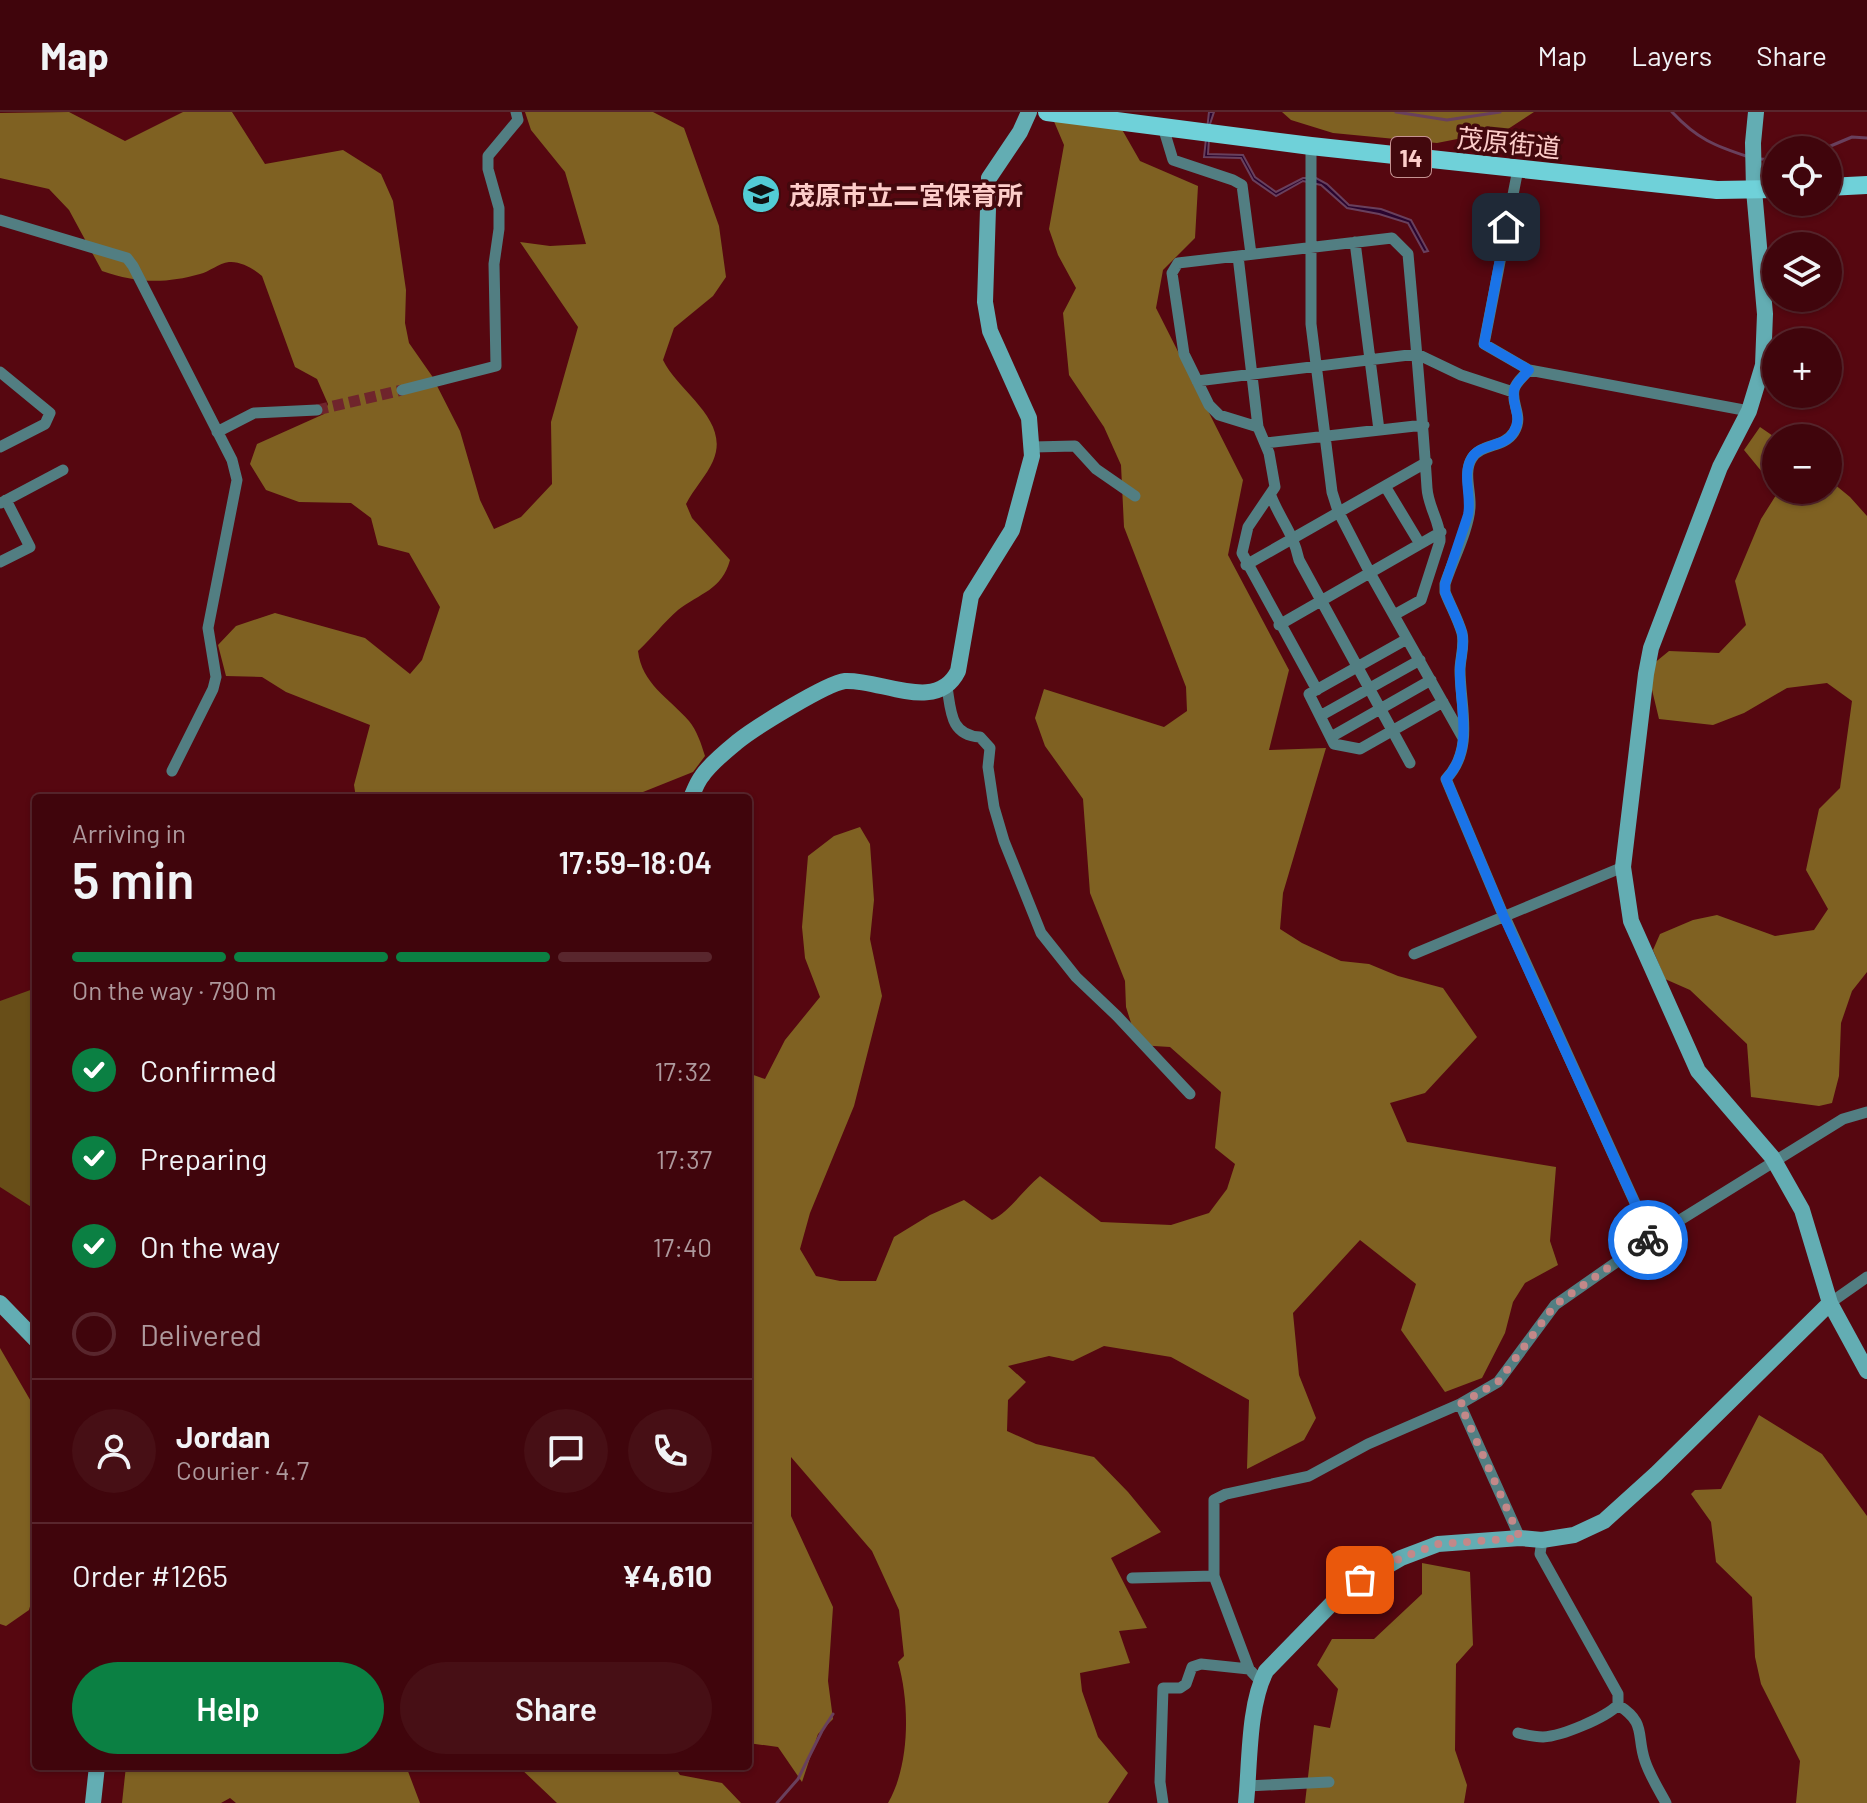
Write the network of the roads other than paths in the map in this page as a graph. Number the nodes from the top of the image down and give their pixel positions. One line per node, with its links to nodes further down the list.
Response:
1 (516, 112): 25 (street)
2 (1029, 112): 36 (street)
3 (1047, 112): 5 (main road, 茂原街道 / 14)
4 (1756, 112): 10 (street)
5 (1162, 120): 6 (main road, 茂原街道 / 14); 15 (street)
6 (1311, 146): 7 (main road, 茂原街道 / 14); 14 (street)
7 (1518, 169): 10 (main road, 茂原街道 / 14); 20 (street)
8 (1867, 185): 9 (main road)
9 (1842, 186)
10 (1754, 190): 11 (main road, 茂原街道 / 14); 28 (street)
11 (1762, 190)
12 (0, 220): 32 (street)
13 (1355, 242): 14 (street); 17 (street); 18 (street)
14 (1311, 247): 15 (street); 19 (street)
15 (1251, 254): 16 (street)
16 (1238, 256): 22 (street); 23 (street)
17 (1417, 354): 18 (street); 26 (street); 29 (street)
18 (1370, 358): 19 (street); 31 (street)
19 (1315, 366): 22 (street); 33 (street)
20 (1529, 370): 26 (street); 28 (street)
21 (0, 372): 24 (street)
22 (1252, 373): 23 (street); 30 (street)
23 (1197, 381): 30 (street)
24 (5, 384): 35 (street)
25 (402, 390)
26 (1513, 392): 65 (street)
27 (317, 410): 32 (street)
28 (1749, 411): 69 (street)
29 (1424, 425): 31 (street); 37 (street)
30 (1258, 427): 34 (street)
31 (1379, 430): 33 (street)
32 (217, 432): 67 (street)
33 (1324, 436): 34 (street); 43 (street)
34 (1265, 443): 41 (street)
35 (0, 447)
36 (1033, 447): 40 (street); 57 (street)
37 (1427, 462): 39 (street); 44 (street)
38 (63, 470): 42 (street)
39 (1385, 486): 43 (street); 46 (street)
40 (1135, 496)
41 (1271, 496): 45 (street); 48 (street)
42 (3, 501): 47 (street)
43 (1338, 511): 45 (street); 49 (street)
44 (1441, 532): 46 (street); 51 (street)
45 (1294, 537): 48 (street); 50 (street)
46 (1420, 544): 49 (street)
47 (0, 562)
48 (1246, 565): 52 (street)
49 (1370, 573): 50 (street); 51 (street)
50 (1321, 601): 52 (street); 55 (street)
51 (1394, 615): 53 (street)
52 (1279, 625): 58 (street)
53 (1407, 639): 54 (street); 55 (street)
54 (1420, 660): 56 (street); 59 (street)
55 (1357, 667): 58 (street); 59 (street)
56 (1431, 680): 60 (street); 61 (street)
57 (947, 687): 68 (street); 72 (street)
58 (1317, 690): 62 (street)
59 (1369, 690): 61 (street); 62 (street)
60 (1443, 702): 63 (street); 65 (street)
61 (1381, 709): 63 (street); 64 (street)
62 (1320, 716): 64 (street)
63 (1392, 730): 64 (street); 66 (street)
64 (1331, 737)
65 (1463, 738): 70 (street)
66 (1410, 763)
67 (172, 771)
68 (693, 794)
69 (1623, 867): 70 (street); 74 (street)
70 (1505, 917): 71 (street); 75 (street)
71 (1414, 954)
72 (1190, 1094)
73 (1867, 1112): 74 (street)
74 (1774, 1162): 75 (street); 78 (street)
75 (1651, 1238): 81 (street)
76 (1867, 1277): 78 (street)
77 (0, 1303): 79 (street)
78 (1830, 1303): 80 (street); 83 (street)
79 (32, 1336)
80 (1867, 1371)
81 (1460, 1404): 82 (street); 84 (street)
82 (1520, 1538): 83 (street); 87 (street)
83 (1542, 1540): 88 (street)
84 (1214, 1576): 85 (street); 86 (street)
85 (1132, 1578)
86 (1249, 1669): 87 (street); 94 (street)
87 (1261, 1682): 92 (street)
88 (1618, 1705): 89 (street); 96 (street)
89 (1518, 1733)
90 (97, 1770): 93 (street)
91 (1329, 1782): 92 (street)
92 (1247, 1786): 95 (street)
93 (93, 1803)
94 (1163, 1803)
95 (1246, 1803)
96 (1666, 1803)

